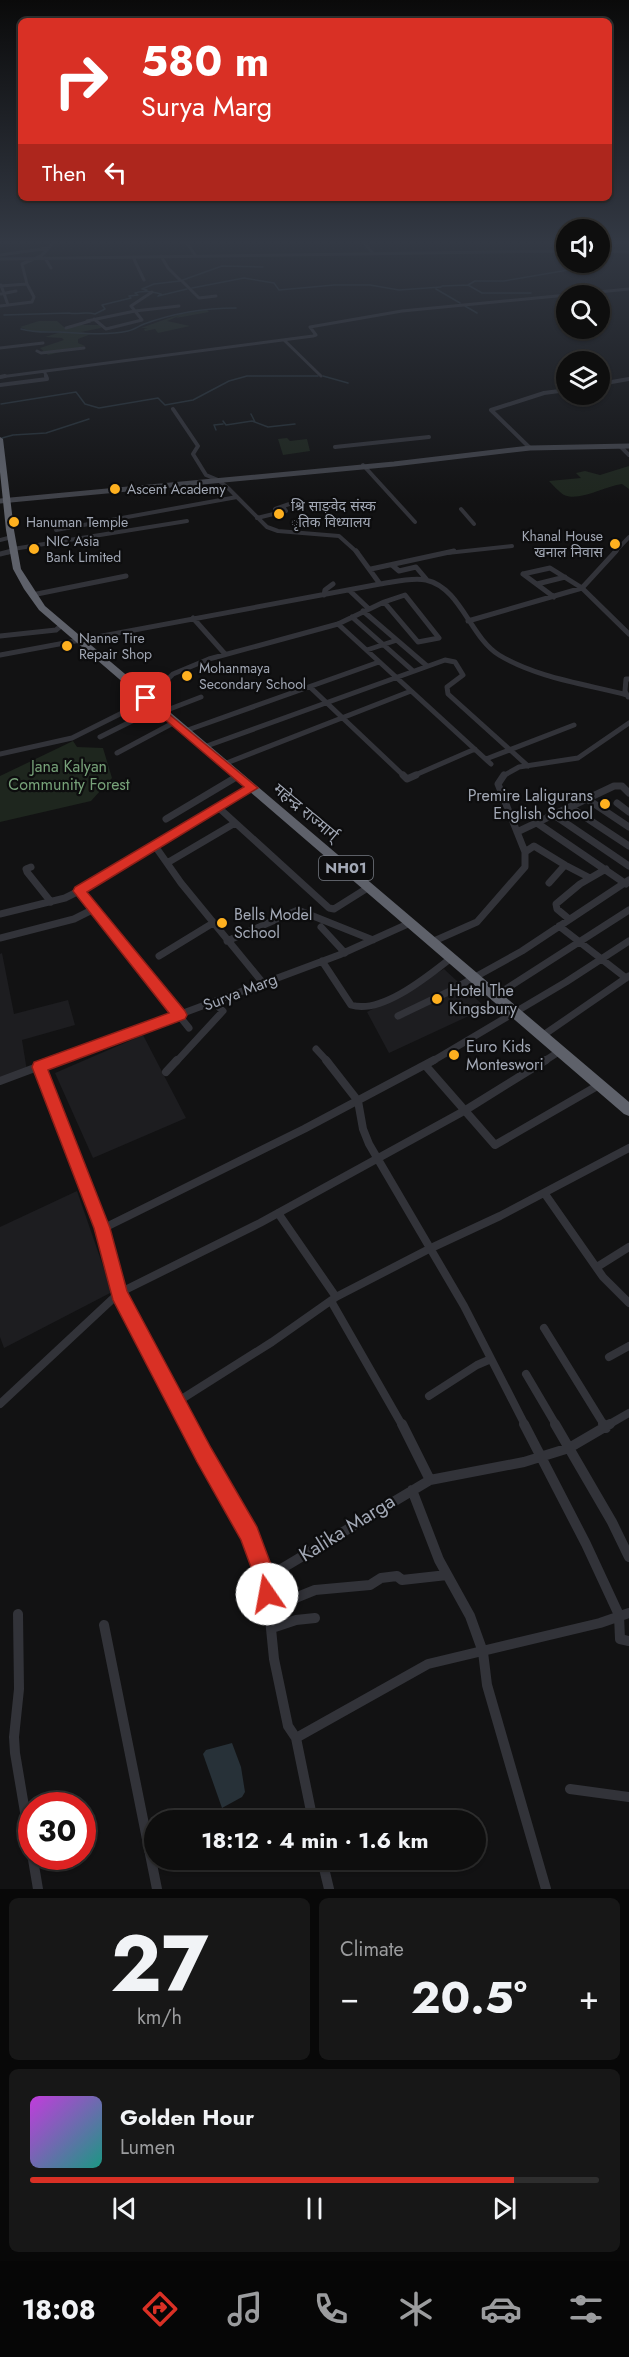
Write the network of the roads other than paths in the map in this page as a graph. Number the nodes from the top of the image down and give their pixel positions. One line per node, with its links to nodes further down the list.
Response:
1 (311, 328): 3 (street)
2 (255, 339): 5 (street)
3 (284, 340): 5 (street); 10 (street)
4 (43, 343): 6 (street)
5 (263, 343): 9 (street)
6 (0, 348)
7 (84, 348): 8 (street)
8 (37, 351)
9 (45, 373): 11 (street); 14 (street)
10 (321, 376)
11 (0, 377)
12 (54, 378): 14 (street)
13 (629, 379): 15 (street)
14 (47, 380): 16 (street)
15 (610, 382)
16 (0, 385)
17 (556, 391): 24 (street)
18 (173, 409): 28 (street)
19 (429, 437): 23 (street)
20 (0, 441): 26 (highway, महेन्द्र राज्मार्ग् / NH01)
21 (620, 446): 22 (street); 24 (street); 25 (street)
22 (629, 446)
23 (335, 447)
24 (530, 448): 27 (street)
25 (629, 455)
26 (1, 462): 29 (highway, महेन्द्र राज्मार्ग् / NH01)
27 (363, 465): 28 (street); 36 (street)
28 (218, 480): 30 (street); 31 (street)
29 (3, 487): 31 (highway, महेन्द्र राज्मार्ग् / NH01)
30 (237, 497): 34 (street); 38 (street)
31 (4, 501): 39 (highway, महेन्द्र राज्मार्ग् / NH01)
32 (298, 501): 34 (street)
33 (461, 509): 37 (street)
34 (257, 518): 46 (street)
35 (187, 520): 43 (street)
36 (415, 522)
37 (474, 524)
38 (56, 530)
39 (12, 537): 41 (street); 43 (highway, महेन्द्र राज्मार्ग् / NH01)
40 (629, 537): 53 (street)
41 (0, 540)
42 (513, 546): 45 (street)
43 (14, 550): 44 (street); 55 (highway, महेन्द्र राज्मार्ग् / NH01)
44 (0, 554)
45 (392, 565): 46 (street); 49 (street)
46 (371, 570): 52 (street)
47 (126, 576): 55 (street)
48 (565, 577): 51 (street); 51 (street); 53 (street)
49 (427, 580): 52 (street); 62 (street)
50 (333, 584): 56 (street)
51 (537, 584): 57 (street)
52 (380, 585): 54 (street)
53 (582, 588): 57 (street); 65 (street)
54 (349, 590): 56 (street); 59 (street)
55 (32, 595): 64 (highway, महेन्द्र राज्मार्ग् / NH01)
56 (324, 595): 61 (street)
57 (554, 597): 62 (street)
58 (383, 601): 58 (street); 59 (street)
59 (366, 609): 60 (street); 68 (street)
60 (352, 617): 63 (street); 69 (street)
61 (193, 618): 67 (street); 71 (street)
62 (468, 621): 82 (street)
63 (338, 624): 70 (street); 71 (street)
64 (62, 625): 66 (street); 67 (highway, महेन्द्र राज्मार्ग् / NH01)
65 (629, 634)
66 (0, 636)
67 (78, 639): 72 (street); 80 (highway, महेन्द्र राज्मार्ग् / NH01)
68 (397, 640): 69 (street); 74 (street)
69 (384, 645): 70 (street); 75 (street)
70 (367, 650): 73 (street)
71 (225, 654): 80 (street)
72 (0, 655)
73 (380, 662): 76 (street); 78 (street)
74 (427, 666): 75 (street); 93 (street)
75 (412, 670): 76 (street)
76 (395, 676): 79 (street); 83 (street)
77 (629, 679): 82 (street)
78 (310, 687): 83 (street); 89 (street)
79 (411, 691): 85 (street); 92 (street)
80 (144, 697): 84 (highway, महेन्द्र राज्मार्ग् / NH01); 95 (street)
81 (201, 697): 84 (street)
82 (628, 697)
83 (326, 702): 85 (street); 91 (street)
84 (160, 710): 86 (highway, महेन्द्र राज्मार्ग् / NH01); 90 (street)
85 (343, 719): 92 (street); 96 (street)
86 (175, 722): 89 (highway, महेन्द्र राज्मार्ग् / NH01); 94 (street)
87 (629, 723): 97 (street)
88 (574, 725): 93 (street)
89 (185, 731): 91 (highway, महेन्द्र राज्मार्ग् / NH01)
90 (100, 737)
91 (204, 747): 96 (highway, महेन्द्र राज्मार्ग् / NH01)
92 (475, 749): 93 (street)
93 (510, 750): 97 (street)
94 (117, 753)
95 (0, 754)
96 (224, 764): 98 (highway, महेन्द्र राज्मार्ग् / NH01)
97 (528, 766): 111 (street)
98 (238, 776): 99 (highway, महेन्द्र राज्मार्ग् / NH01); 107 (street)
99 (252, 788): 104 (street); 123 (highway, महेन्द्र राज्मार्ग् / NH01)
100 (629, 793): 101 (street)
101 (587, 799): 103 (street); 110 (street)
102 (617, 803): 105 (street)
103 (570, 807): 106 (street); 113 (street)
104 (219, 808): 108 (street); 112 (street)
105 (629, 812)
106 (554, 815): 109 (street); 117 (street)
107 (166, 819)
108 (235, 823): 115 (street); 123 (street)
109 (537, 823): 111 (street); 119 (street)
110 (627, 823)
111 (518, 832): 114 (street)
112 (155, 846): 115 (street); 124 (street)
113 (629, 846)
114 (525, 852): 116 (street); 137 (street)
115 (167, 863): 130 (street)
116 (565, 865): 120 (street); 121 (street)
117 (629, 866)
118 (31, 867): 125 (street)
119 (606, 869): 120 (street); 122 (street)
120 (590, 878): 129 (street)
121 (549, 883)
122 (628, 883): 129 (street)
123 (369, 888): 131 (highway, महेन्द्र राज्मार्ग् / NH01)
124 (79, 891): 125 (street); 126 (street)
125 (51, 902): 128 (street)
126 (94, 909): 134 (street); 151 (street)
127 (629, 910): 138 (street)
128 (0, 914)
129 (568, 919): 132 (street)
130 (213, 923): 136 (street); 141 (street)
131 (410, 923): 135 (street, Surya Marg); 137 (highway, महेन्द्र राज्मार्ग् / NH01)
132 (559, 926): 138 (street); 145 (street)
133 (321, 927): 140 (street)
134 (0, 938)
135 (373, 940): 136 (street); 140 (street, Surya Marg)
136 (227, 941): 147 (street)
137 (434, 941): 142 (highway, महेन्द्र राज्मार्ग् / NH01)
138 (579, 941): 143 (street); 148 (street)
139 (629, 941): 143 (street)
140 (345, 953): 144 (street, Surya Marg)
141 (159, 956)
142 (451, 958): 144 (street); 145 (highway, महेन्द्र राज्मार्ग् / NH01)
143 (602, 960): 146 (street); 150 (street)
144 (322, 961): 147 (street, Surya Marg)
145 (473, 977): 148 (highway, महेन्द्र राज्मार्ग् / NH01); 152 (street)
146 (628, 977): 154 (street)
147 (263, 983): 149 (street, Surya Marg)
148 (495, 996): 150 (highway, महेन्द्र राज्मार्ग् / NH01)
149 (213, 1002): 151 (street, Surya Marg); 159 (street)
150 (517, 1014): 154 (highway, महेन्द्र राज्मार्ग् / NH01); 157 (street)
151 (180, 1015): 153 (street); 158 (street, Surya Marg)
152 (398, 1016)
153 (189, 1028)
154 (542, 1036): 156 (highway, महेन्द्र राज्मार्ग् / NH01)
155 (316, 1049): 162 (street)
156 (561, 1051): 161 (highway, महेन्द्र राज्मार्ग् / NH01); 164 (street)
157 (425, 1065): 162 (street); 164 (street)
158 (39, 1067): 160 (street, Surya Marg); 169 (street)
159 (166, 1072)
160 (0, 1081)
161 (599, 1085): 163 (highway, महेन्द्र राज्मार्ग् / NH01); 164 (street)
162 (358, 1101): 166 (street); 169 (street)
163 (629, 1110)
164 (464, 1111): 166 (street)
165 (629, 1148): 167 (street)
166 (378, 1158): 168 (street); 171 (street)
167 (545, 1194): 171 (street); 172 (street)
168 (278, 1213): 173 (street); 174 (street)
169 (102, 1228): 173 (street)
170 (629, 1247): 172 (street)
171 (429, 1249): 174 (street); 179 (street)
172 (597, 1267): 175 (street)
173 (119, 1293): 182 (street); 183 (street)
174 (333, 1299): 182 (street); 188 (street)
175 (629, 1303)
176 (544, 1328): 185 (street)
177 (629, 1346): 178 (street)
178 (609, 1357)
179 (491, 1359): 181 (street); 187 (street)
180 (526, 1374): 186 (street)
181 (429, 1396)
182 (177, 1402): 192 (street)
183 (0, 1404)
184 (629, 1413): 185 (street, Kalika Marga)
185 (606, 1428): 186 (street, Kalika Marga)
186 (569, 1448): 187 (street, Kalika Marga); 190 (street)
187 (540, 1457): 188 (street, Kalika Marga); 195 (street)
188 (430, 1480): 189 (street, Kalika Marga)
189 (411, 1490): 191 (street); 192 (street, Kalika Marga)
190 (629, 1557)
191 (447, 1575): 193 (street); 200 (street)
192 (266, 1578): 193 (street)
193 (268, 1609): 198 (street)
194 (18, 1614): 206 (street)
195 (624, 1614): 199 (street); 200 (street)
196 (315, 1618): 198 (street)
197 (104, 1624): 207 (street)
198 (272, 1628): 201 (street)
199 (629, 1641)
200 (483, 1653): 201 (street); 209 (street)
201 (296, 1738): 204 (street)
202 (570, 1789): 203 (street)
203 (629, 1797)
204 (311, 1810)
205 (324, 1870): 208 (street)
206 (38, 1889)
207 (157, 1889)
208 (329, 1889)
209 (546, 1889)

